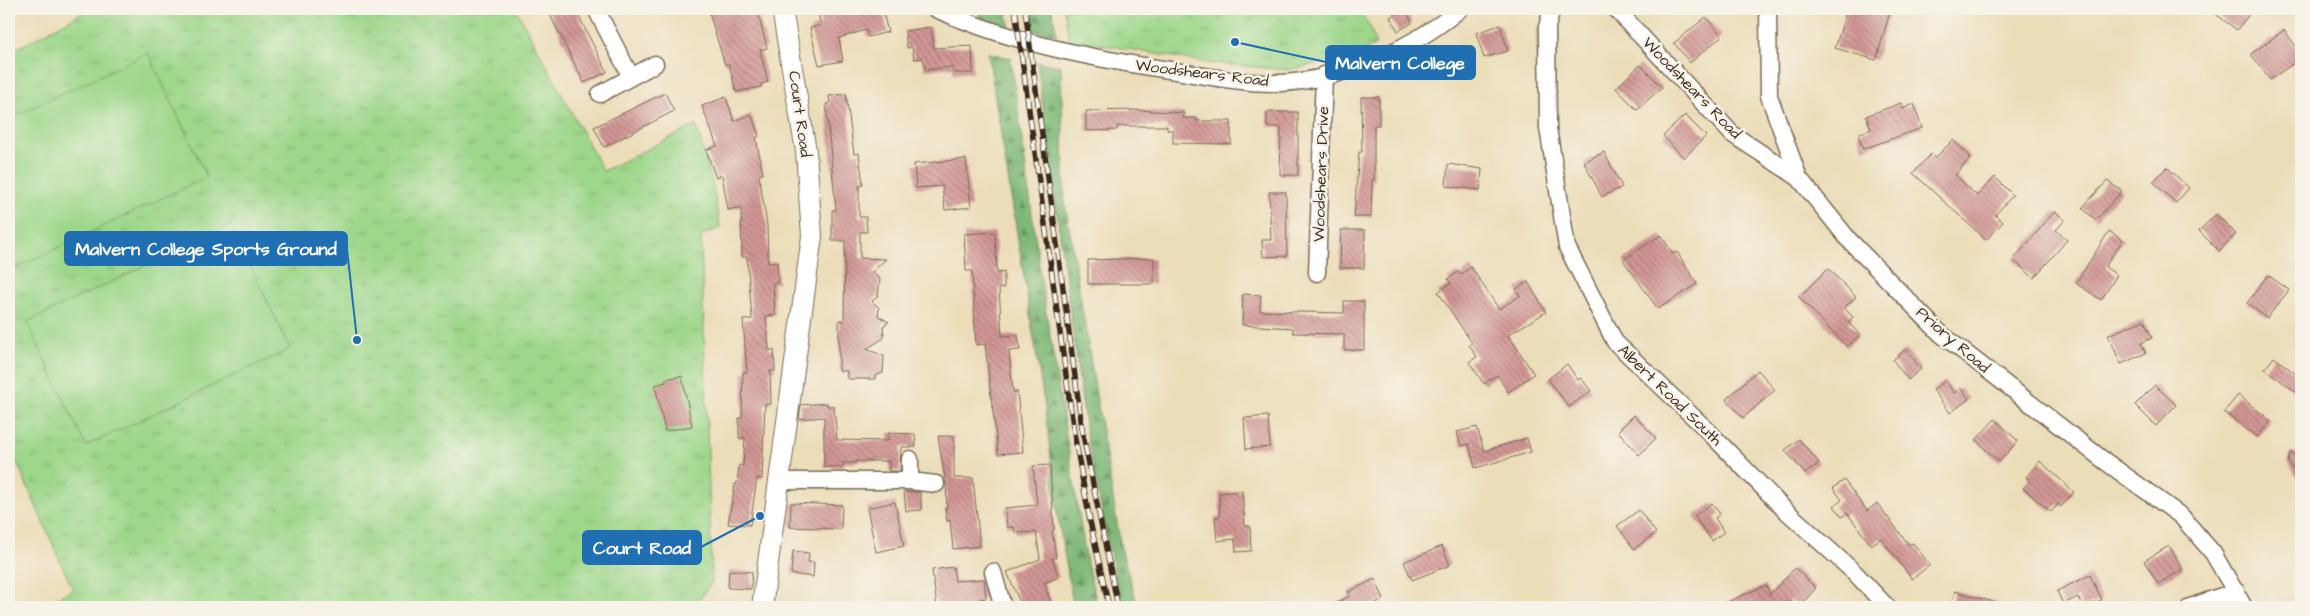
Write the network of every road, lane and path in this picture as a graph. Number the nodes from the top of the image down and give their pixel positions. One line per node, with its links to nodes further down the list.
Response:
1 (596, 9): 10 (street)
2 (782, 9): 15 (street, Court Road)
3 (936, 9): 9 (street, Woodshears Road)
4 (1460, 9): 9 (street, Woodshears Road)
5 (1552, 9): 22 (street, Albert Road South)
6 (1616, 9): 12 (street, Woodshears Road)
7 (1768, 9): 12 (street, Priory Road)
8 (655, 64): 10 (street)
9 (1324, 76): 13 (street, Woodshears Drive)
10 (631, 77): 11 (street)
11 (600, 94)
12 (1799, 178): 19 (street, Priory Road)
13 (1317, 273)
14 (910, 459): 16 (street)
15 (780, 481): 16 (street); 20 (street, Court Road)
16 (910, 481): 17 (street)
17 (936, 484)
18 (993, 572): 21 (street)
19 (2236, 591): 23 (street); 24 (street, Priory Road)
20 (762, 607)
21 (1003, 607)
22 (1887, 607)
23 (2190, 607)
24 (2244, 607)

